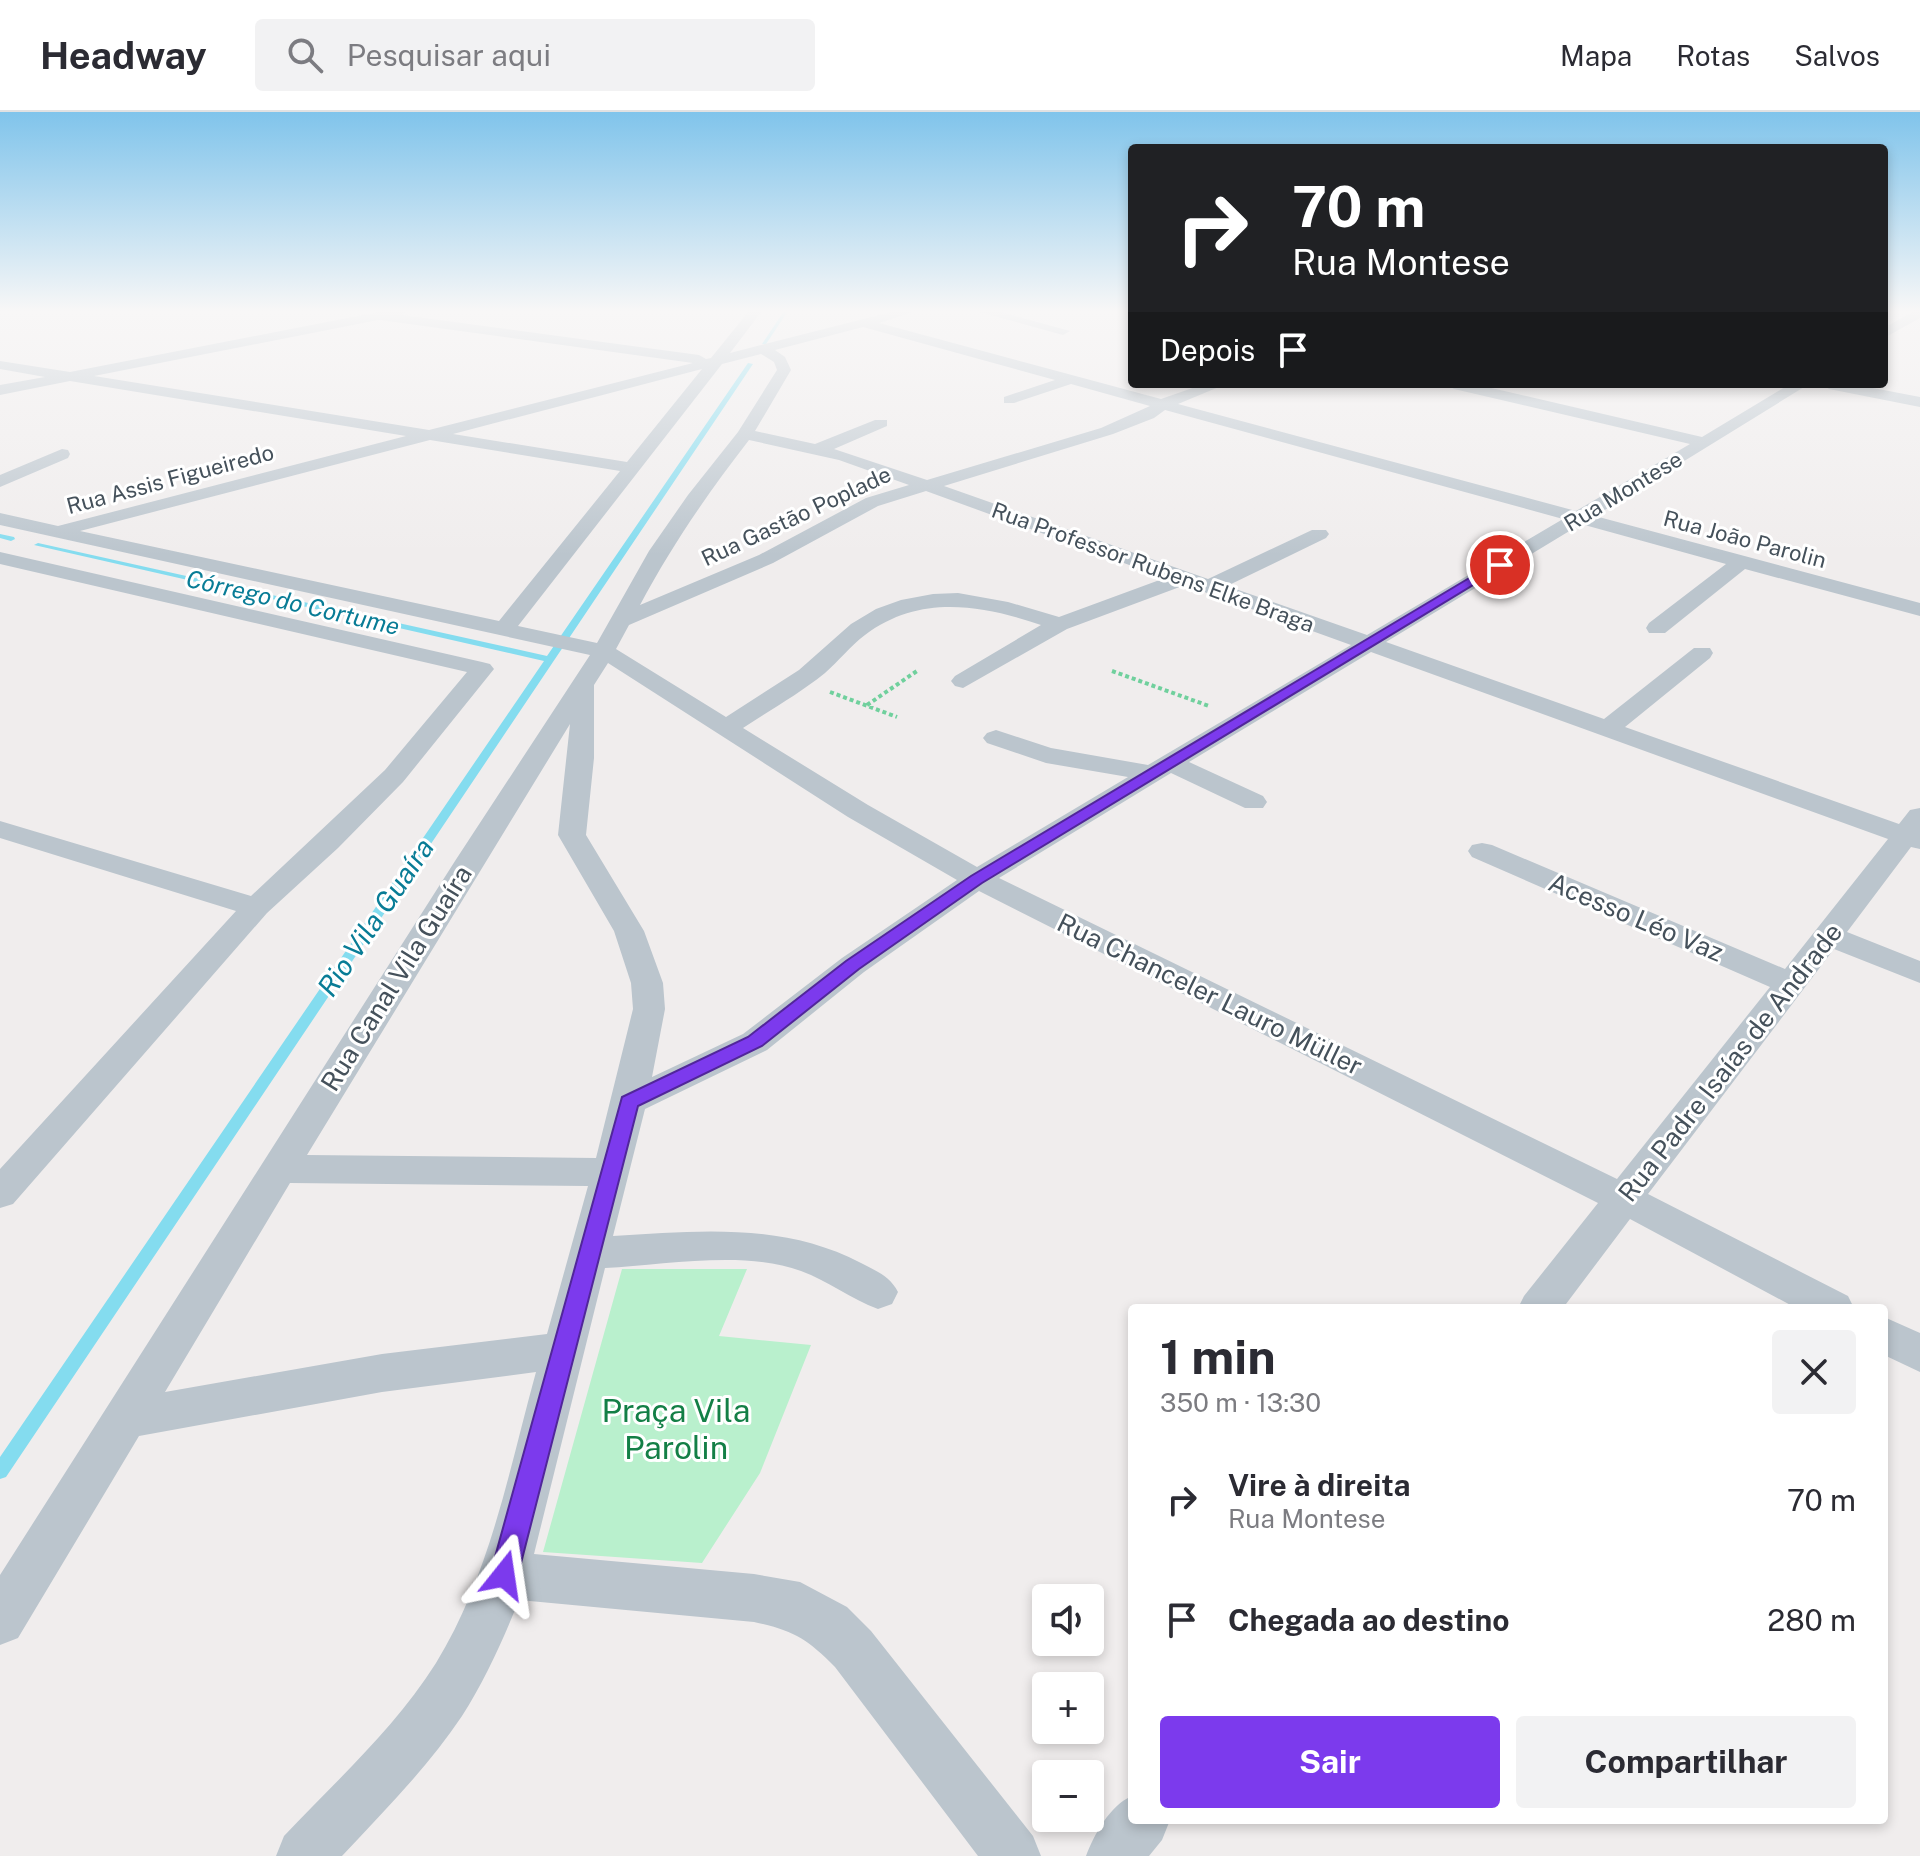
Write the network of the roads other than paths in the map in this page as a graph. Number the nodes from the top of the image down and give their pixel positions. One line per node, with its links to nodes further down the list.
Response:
1 (169, 392): 16 (street)
2 (594, 392): 16 (street, Rua Assis Figueiredo)
3 (691, 392): 20 (street)
4 (770, 392): 15 (street, Rua Canal Vila Guaíra)
5 (1031, 392): 11 (street)
6 (1120, 392): 13 (street, Rua João Parolin)
7 (1195, 392): 13 (street, Rua Gastão Poplade)
8 (1490, 392): 17 (street)
9 (1787, 392): 17 (street, Rua Montese)
10 (1871, 392): 12 (street)
11 (1009, 400)
12 (1920, 402)
13 (1163, 404): 22 (street, Rua Gastão Poplade); 23 (street, Rua João Parolin)
14 (881, 423): 18 (street)
15 (745, 434): 18 (street, Rua Professor Rubens Elke Braga); 33 (street, Rua Canal Vila Guaíra)
16 (428, 435): 20 (street); 25 (street, Rua Assis Figueiredo)
17 (1704, 442): 23 (street, Rua Montese)
18 (818, 449): 22 (street, Rua Professor Rubens Elke Braga)
19 (62, 454): 21 (street)
20 (632, 468): 35 (street)
21 (0, 482)
22 (923, 485): 30 (street, Rua Professor Rubens Elke Braga); 33 (street, Rua Gastão Poplade)
23 (1579, 517): 29 (street, Rua João Parolin); 37 (street, Rua Montese)
24 (0, 519): 25 (street)
25 (57, 531): 27 (street, Rua Assis Figueiredo); 35 (street)
26 (1319, 534): 31 (street)
27 (0, 546)
28 (0, 558): 51 (street)
29 (1742, 561): 32 (street, Rua João Parolin); 36 (street)
30 (1184, 578): 31 (street, Rua Professor Rubens Elke Braga); 34 (street)
31 (1209, 587): 37 (street, Rua Professor Rubens Elke Braga)
32 (1920, 610)
33 (622, 620): 38 (street, Rua Canal Vila Guaíra)
34 (1059, 624): 40 (street); 42 (street)
35 (505, 628): 38 (street)
36 (1657, 628)
37 (1368, 644): 43 (street, Rua Professor Rubens Elke Braga); 45 (street, Rua Montese)
38 (591, 647): 41 (street, Rua Canal Vila Guaíra); 42 (street, Rua Chanceler Lauro Müller)
39 (1702, 653): 43 (street)
40 (963, 681)
41 (583, 686): 55 (street); 56 (street, Rua Canal Vila Guaíra)
42 (725, 728): 50 (street, Rua Chanceler Lauro Müller)
43 (1607, 729): 48 (street, Rua Professor Rubens Elke Braga)
44 (996, 738): 45 (street)
45 (1161, 768): 46 (street); 50 (street, Rua Montese)
46 (1254, 802)
47 (0, 829): 51 (street)
48 (1915, 831): 52 (street, Rua Padre Isaías de Andrade)
49 (1482, 851): 54 (street, Acesso Léo Vaz)
50 (977, 879): 55 (street, Rua Montese); 59 (street, Rua Chanceler Lauro Müller)
51 (256, 907): 58 (street)
52 (1828, 935): 53 (street); 54 (street, Rua Padre Isaías de Andrade)
53 (1920, 973)
54 (1790, 983): 59 (street, Rua Padre Isaías de Andrade)
55 (629, 1102): 57 (street)
56 (277, 1169): 57 (street); 67 (street, Rua Canal Vila Guaíra)
57 (610, 1172): 60 (street)
58 (0, 1194)
59 (1624, 1199): 62 (street, Rua Padre Isaías de Andrade); 63 (street, Rua Chanceler Lauro Müller)
60 (590, 1253): 61 (street); 65 (street)
61 (878, 1292)
62 (1542, 1304)
63 (1825, 1304)
64 (1888, 1337): 66 (street)
65 (564, 1350): 67 (street); 68 (street)
66 (1920, 1354)
67 (124, 1419): 69 (street, Rua Canal Vila Guaíra)
68 (504, 1575): 71 (street); 72 (street)
69 (0, 1620)
70 (1139, 1824): 73 (street)
71 (304, 1856)
72 (1013, 1856)
73 (1114, 1856)

